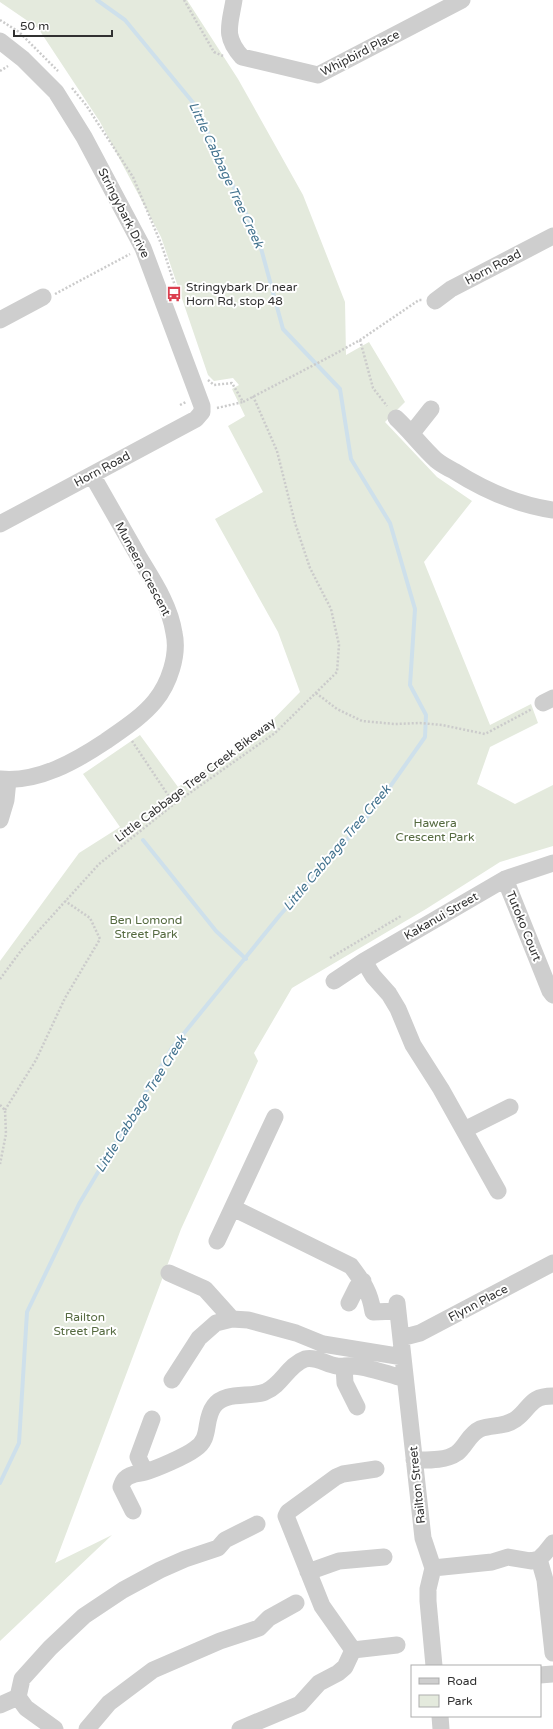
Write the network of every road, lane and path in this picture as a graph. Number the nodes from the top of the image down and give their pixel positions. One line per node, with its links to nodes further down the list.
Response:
1 (184, 0): 5 (path)
2 (234, 0): 5 (street)
3 (462, 0): 5 (street, Whipbird Place)
4 (0, 41): 7 (street, Stringybark Drive)
5 (242, 57)
6 (553, 236): 9 (street, Horn Road)
7 (143, 248): 8 (path); 14 (street, Stringybark Drive)
8 (43, 297): 10 (street)
9 (435, 301): 11 (path)
10 (0, 320)
11 (360, 340): 15 (path); 20 (path, Little Cabbage Tree Creek Bikeway)
12 (243, 402): 14 (path)
13 (431, 409): 16 (street)
14 (202, 412): 17 (street, Horn Road)
15 (396, 418): 16 (street)
16 (412, 433): 18 (street)
17 (92, 475): 19 (street, Horn Road); 22 (street, Muneera Crescent)
18 (553, 510)
19 (0, 524)
20 (316, 693): 21 (path); 24 (path, Little Cabbage Tree Creek Bikeway)
21 (548, 700)
22 (124, 729): 23 (street, Muneera Crescent); 24 (path)
23 (4, 779): 25 (street)
24 (174, 804): 28 (path, Little Cabbage Tree Creek Bikeway)
25 (0, 820)
26 (553, 863): 27 (street, Kakanui Street)
27 (505, 879): 31 (street, Kakanui Street); 34 (street, Tutoko Court)
28 (65, 901): 32 (path, Little Cabbage Tree Creek Bikeway); 37 (path)
29 (401, 916): 30 (path)
30 (330, 958)
31 (364, 961): 33 (street, Kakanui Street); 39 (street)
32 (0, 979)
33 (334, 981)
34 (553, 995)
35 (0, 1104): 37 (path)
36 (510, 1107): 39 (street)
37 (5, 1110): 40 (path)
38 (275, 1117): 42 (street)
39 (464, 1130): 41 (street)
40 (0, 1164)
41 (498, 1192)
42 (233, 1208): 43 (street); 46 (street)
43 (217, 1241)
44 (553, 1263): 49 (street, Flynn Place)
45 (169, 1273): 48 (street)
46 (363, 1282): 47 (street); 49 (street, Railton Street)
47 (349, 1303)
48 (232, 1319): 50 (street); 53 (street)
49 (401, 1338): 50 (street, Railton Street)
50 (403, 1356): 52 (street, Railton Street)
51 (344, 1366): 52 (street); 55 (street); 59 (street)
52 (405, 1379): 57 (street, Railton Street)
53 (172, 1380)
54 (553, 1396): 57 (street)
55 (357, 1407)
56 (152, 1419): 59 (street)
57 (414, 1460): 65 (street, Railton Street)
58 (376, 1469): 66 (street)
59 (145, 1472): 60 (street)
60 (133, 1511)
61 (257, 1524): 74 (street)
62 (553, 1543): 64 (street)
63 (384, 1557): 66 (street)
64 (539, 1559): 65 (street); 70 (street)
65 (432, 1568): 71 (street, Railton Street)
66 (308, 1572): 69 (street)
67 (296, 1602): 78 (street)
68 (397, 1645): 69 (street)
69 (353, 1650): 79 (street)
70 (553, 1653)
71 (434, 1665)
72 (553, 1674): 73 (street)
73 (541, 1675)
74 (18, 1697): 75 (street); 77 (street)
75 (0, 1705)
76 (440, 1717): 80 (street)
77 (55, 1729)
78 (87, 1729)
79 (240, 1729)
80 (441, 1729)

